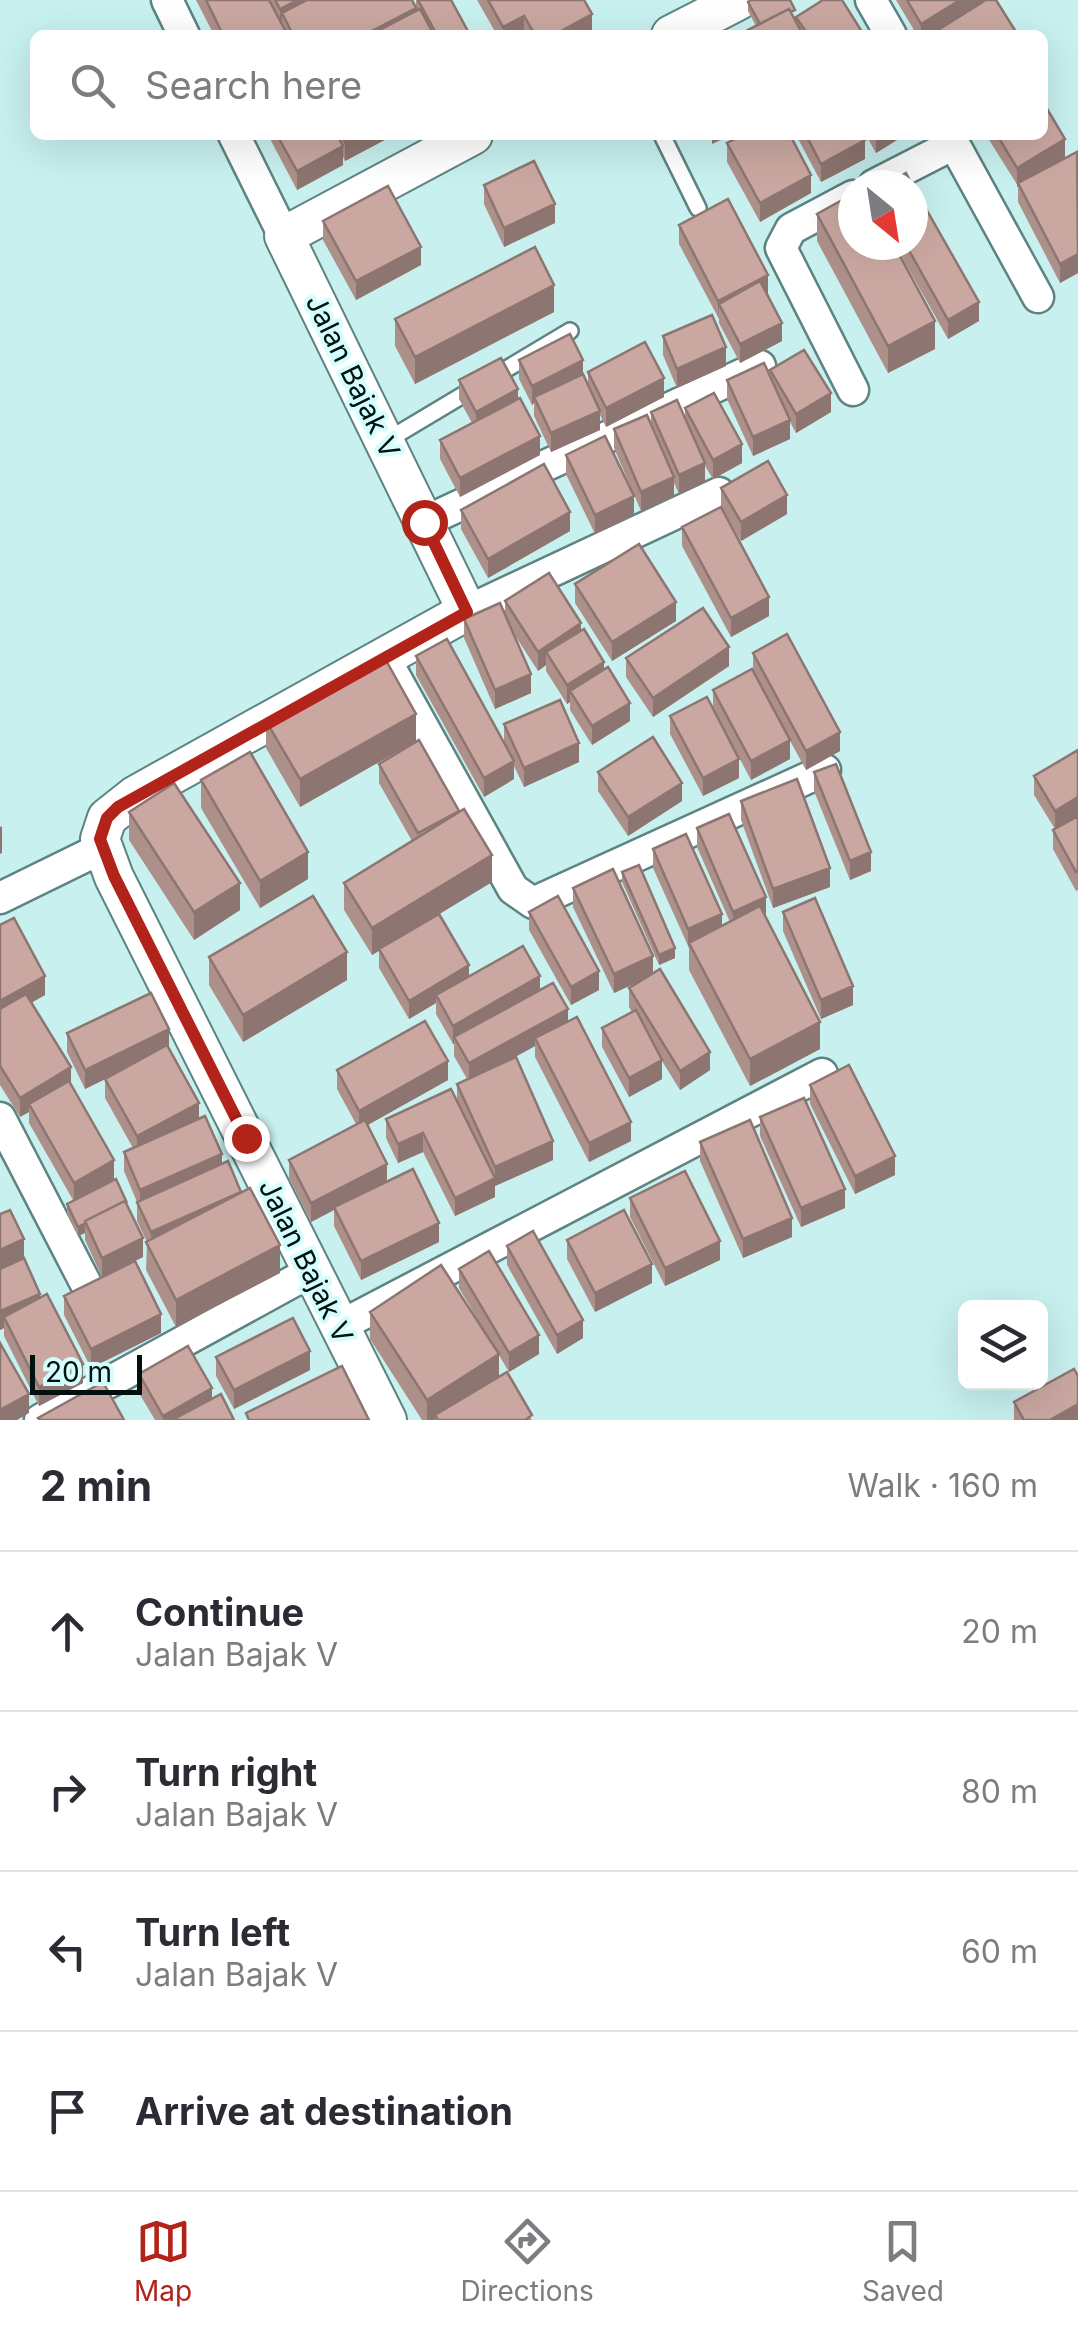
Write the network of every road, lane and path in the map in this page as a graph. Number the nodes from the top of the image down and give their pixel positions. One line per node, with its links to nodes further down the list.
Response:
1 (167, 0): 4 (street)
2 (740, 0): 5 (street)
3 (871, 0): 6 (street)
4 (182, 30)
5 (681, 30)
6 (888, 30)
7 (236, 140): 14 (street, Jalan Bajak V)
8 (464, 140): 14 (street)
9 (664, 140): 13 (lane)
10 (951, 140): 11 (street); 15 (street)
11 (900, 170)
12 (838, 204): 18 (street)
13 (698, 208)
14 (284, 236): 19 (street, Jalan Bajak V)
15 (1038, 297)
16 (570, 331): 19 (lane)
17 (760, 366): 21 (street)
18 (853, 390)
19 (386, 440): 21 (street, Jalan Bajak V)
20 (718, 493): 22 (street)
21 (424, 522): 22 (street, Jalan Bajak V)
22 (467, 612): 23 (street)
23 (384, 656): 24 (street); 25 (street)
24 (825, 770)
25 (102, 848): 26 (street); 29 (street, Jalan Bajak V)
26 (0, 898)
27 (822, 1074): 31 (street)
28 (4, 1136): 30 (street)
29 (312, 1272): 31 (street, Jalan Bajak V); 32 (street)
30 (86, 1284)
31 (338, 1327): 33 (street, Jalan Bajak V)
32 (40, 1420)
33 (387, 1420)

